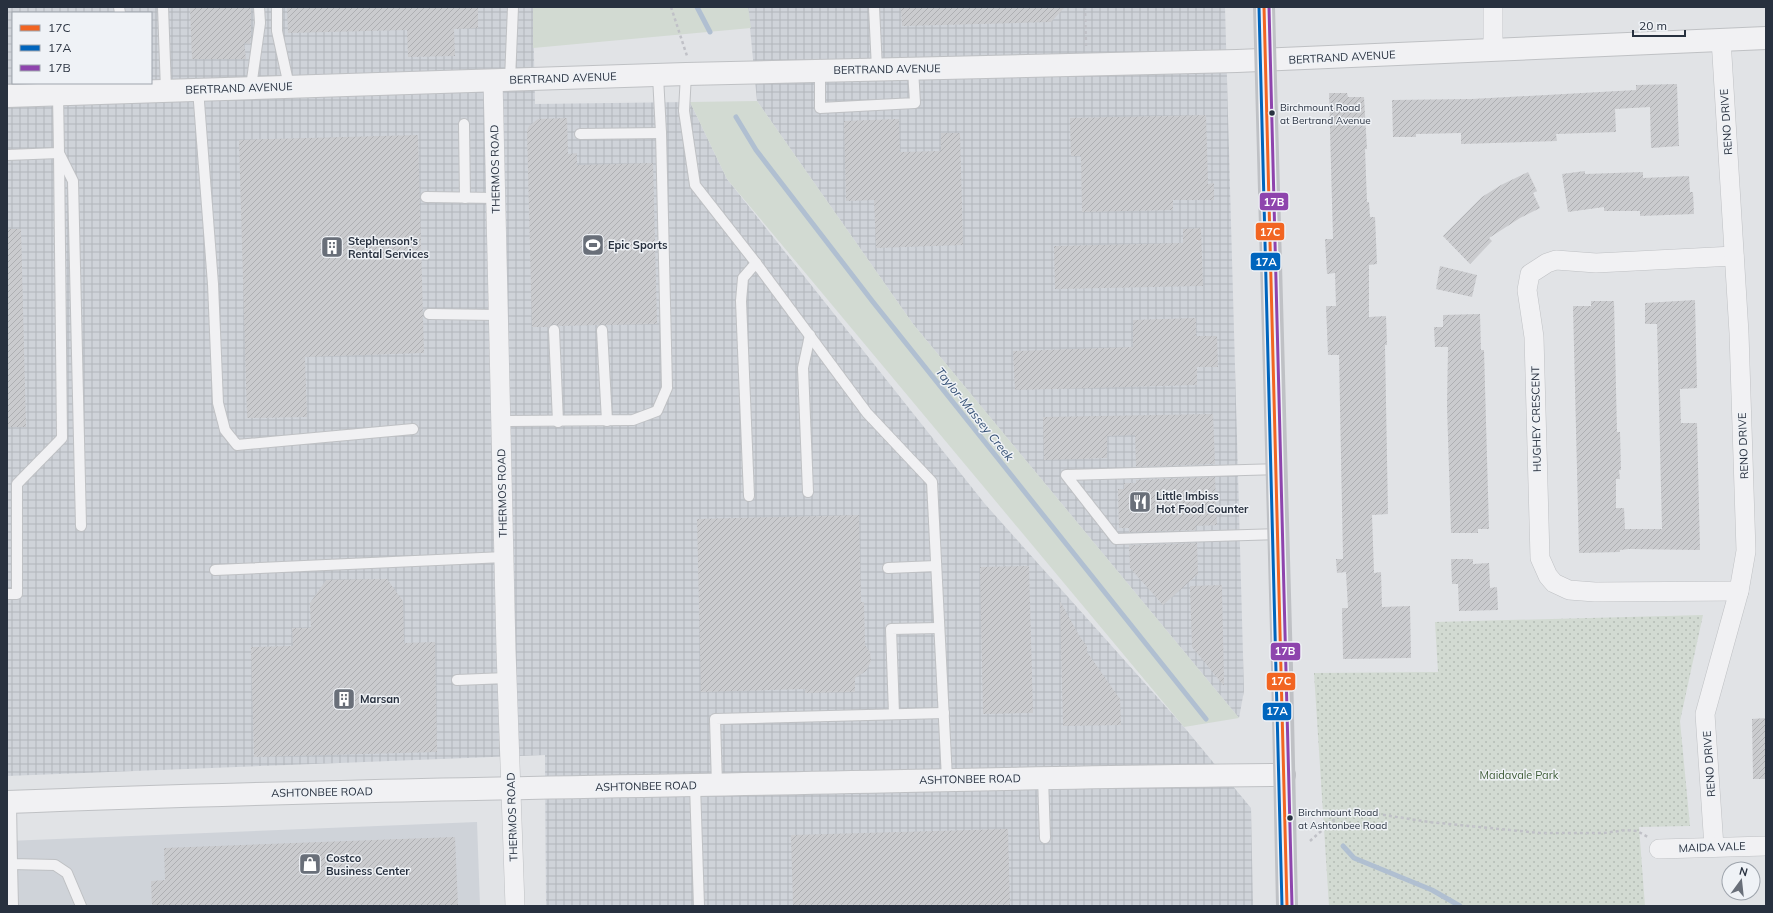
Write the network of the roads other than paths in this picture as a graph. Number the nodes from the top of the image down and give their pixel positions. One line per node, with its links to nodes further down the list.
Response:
1 (164, 7): 21 (lane)
2 (259, 7): 19 (lane)
3 (277, 7): 18 (lane)
4 (513, 7): 17 (lane)
5 (874, 7): 13 (lane)
6 (1264, 7): 11 (main road)
7 (1492, 7): 10 (street)
8 (1766, 38): 9 (street, BERTRAND AVENUE)
9 (1721, 40): 10 (street, BERTRAND AVENUE); 32 (street, RENO DRIVE)
10 (1493, 49): 11 (street, BERTRAND AVENUE)
11 (1265, 60): 12 (street, BERTRAND AVENUE); 43 (main road)
12 (913, 68): 13 (street, BERTRAND AVENUE); 14 (lane)
13 (877, 69): 14 (street, BERTRAND AVENUE)
14 (820, 71): 15 (street, BERTRAND AVENUE)
15 (686, 74): 16 (street, BERTRAND AVENUE); 33 (lane)
16 (658, 76): 17 (street, BERTRAND AVENUE); 25 (lane)
17 (502, 80): 18 (street, BERTRAND AVENUE); 31 (street, THERMOS ROAD)
18 (288, 86): 19 (street, BERTRAND AVENUE)
19 (252, 87): 20 (street, BERTRAND AVENUE)
20 (198, 89): 21 (street, BERTRAND AVENUE); 42 (lane)
21 (166, 90): 22 (street, BERTRAND AVENUE)
22 (58, 94): 23 (street, BERTRAND AVENUE); 27 (lane)
23 (7, 96)
24 (464, 124): 30 (lane)
25 (661, 133): 26 (lane); 40 (lane)
26 (580, 134)
27 (59, 153): 28 (lane); 46 (lane); 53 (lane)
28 (7, 155)
29 (426, 198): 30 (lane)
30 (465, 198): 31 (lane)
31 (496, 198): 35 (street, THERMOS ROAD)
32 (1734, 256): 52 (street, RENO DRIVE); 52 (street, HUGHEY CRESCENT)
33 (756, 263): 38 (lane); 45 (lane)
34 (429, 314): 35 (lane)
35 (498, 315): 39 (street, THERMOS ROAD)
36 (554, 330): 41 (lane)
37 (602, 330): 40 (lane)
38 (810, 336): 44 (lane); 49 (lane)
39 (501, 421): 41 (lane); 48 (street, THERMOS ROAD)
40 (606, 421): 41 (lane)
41 (558, 422)
42 (413, 430)
43 (1277, 469): 47 (main road); 47 (lane)
44 (808, 492)
45 (749, 496)
46 (81, 526)
47 (1278, 534): 59 (main road)
48 (504, 557): 51 (lane); 55 (street, THERMOS ROAD)
49 (936, 566): 50 (lane); 54 (lane)
50 (888, 568)
51 (215, 570)
52 (1739, 591): 68 (street, RENO DRIVE)
53 (7, 594)
54 (939, 628): 57 (lane); 58 (lane)
55 (508, 678): 56 (lane); 64 (street, THERMOS ROAD)
56 (457, 680)
57 (944, 712): 58 (lane); 61 (lane)
58 (894, 714): 63 (lane)
59 (1284, 775): 60 (street, ASHTONBEE ROAD); 75 (main road)
60 (1043, 777): 61 (street, ASHTONBEE ROAD); 66 (lane)
61 (947, 779): 63 (street, ASHTONBEE ROAD)
62 (695, 785): 63 (street, ASHTONBEE ROAD); 64 (street, ASHTONBEE ROAD); 74 (lane)
63 (717, 785)
64 (511, 787): 65 (street, ASHTONBEE ROAD); 73 (street, THERMOS ROAD)
65 (9, 802): 70 (lane)
66 (1045, 838)
67 (1766, 846): 68 (street, MAIDA VALE)
68 (1714, 847): 69 (street, MAIDA VALE)
69 (1659, 849)
70 (9, 864): 71 (lane); 72 (lane)
71 (13, 906)
72 (81, 906)
73 (515, 906)
74 (699, 906)
75 (1287, 906)

